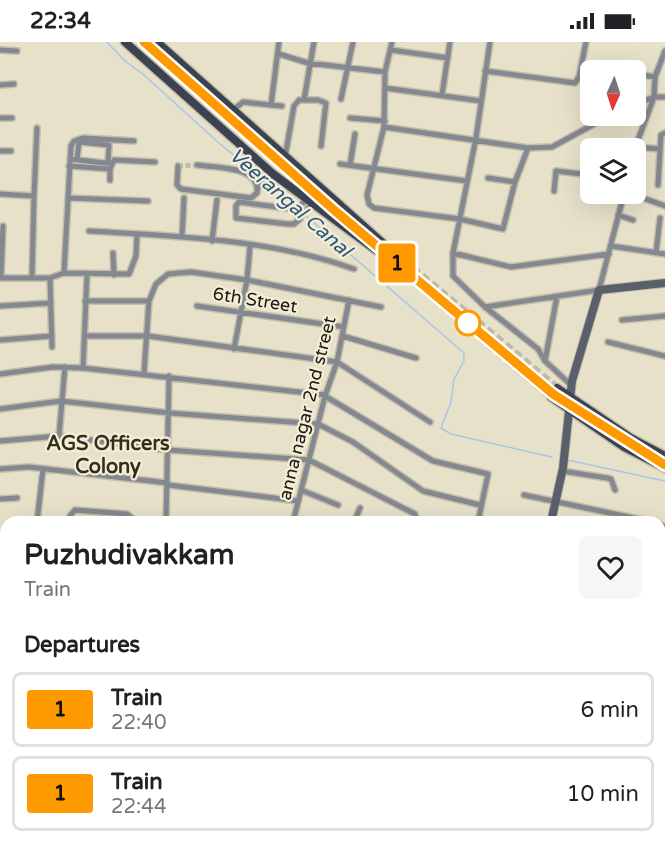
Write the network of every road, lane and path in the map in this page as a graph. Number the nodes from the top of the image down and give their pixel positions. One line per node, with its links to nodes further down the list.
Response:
1 (125, 42): 68 (main road)
2 (157, 42): 36 (main road)
3 (279, 42): 14 (street)
4 (314, 42): 17 (street)
5 (353, 42): 18 (street)
6 (392, 42): 11 (street)
7 (450, 42): 15 (street)
8 (490, 42): 19 (street)
9 (586, 42): 16 (street)
10 (0, 50): 12 (street)
11 (391, 50): 15 (street); 20 (street)
12 (17, 51)
13 (665, 51): 23 (street)
14 (279, 54): 17 (street); 34 (street)
15 (448, 58): 27 (street)
16 (582, 60)
17 (309, 63): 18 (street); 30 (street)
18 (349, 66): 20 (street); 31 (street)
19 (485, 71): 21 (street); 33 (street)
20 (385, 72): 26 (street)
21 (580, 72)
22 (646, 76): 23 (street)
23 (655, 77): 28 (street)
24 (14, 84): 25 (street)
25 (0, 85)
26 (385, 88): 27 (street); 40 (street)
27 (442, 95): 33 (street)
28 (654, 97): 29 (street); 32 (street); 46 (street)
29 (665, 98)
30 (304, 99): 50 (street); 56 (street)
31 (341, 99)
32 (646, 100)
33 (481, 101): 45 (street)
34 (271, 105): 35 (street); 36 (street)
35 (282, 106)
36 (233, 110): 56 (main road)
37 (350, 117): 40 (street)
38 (0, 118): 39 (street)
39 (12, 118)
40 (385, 124): 45 (street); 65 (street)
41 (591, 126): 51 (street)
42 (37, 128): 77 (street)
43 (665, 133): 53 (street)
44 (354, 134): 62 (street)
45 (476, 138): 51 (street); 71 (street)
46 (639, 138)
47 (95, 141): 48 (street); 49 (street); 57 (street)
48 (134, 141)
49 (75, 145): 57 (street); 59 (street)
50 (321, 146)
51 (528, 147): 72 (street)
52 (646, 148): 53 (street)
53 (660, 149): 67 (street)
54 (0, 151): 55 (street)
55 (11, 151)
56 (285, 157): 93 (main road)
57 (77, 160): 59 (street)
58 (155, 162): 64 (street)
59 (69, 163): 64 (street); 78 (street)
60 (340, 164): 62 (street)
61 (197, 165): 74 (street)
62 (350, 165): 65 (street)
63 (178, 166): 74 (street)
64 (110, 169): 70 (street)
65 (374, 169): 71 (street); 89 (street)
66 (580, 174): 75 (street)
67 (662, 174): 73 (street)
68 (268, 177): 74 (street); 83 (main road)
69 (488, 178): 72 (street)
70 (110, 180)
71 (467, 181): 89 (street)
72 (515, 182): 89 (street)
73 (658, 185)
74 (258, 187)
75 (554, 191)
76 (0, 194): 77 (street)
77 (34, 196): 110 (street)
78 (68, 198): 82 (street); 106 (street)
79 (184, 198): 95 (street)
80 (646, 199): 85 (street)
81 (217, 200): 96 (street)
82 (148, 201)
83 (310, 201): 86 (street); 97 (main road)
84 (621, 204): 87 (street)
85 (665, 206)
86 (300, 212): 86 (street)
87 (618, 215): 90 (street); 99 (street)
88 (660, 218): 102 (street)
89 (460, 219): 101 (street)
90 (633, 220)
91 (3, 226): 109 (street)
92 (89, 231): 94 (street)
93 (374, 233): 97 (main road); 97 (main road)
94 (138, 234): 95 (street); 108 (street)
95 (182, 236): 96 (street)
96 (212, 241): 98 (street)
97 (366, 242)
98 (250, 246): 105 (street); 112 (street)
99 (611, 246): 102 (street); 103 (street)
100 (113, 253): 108 (street)
101 (453, 253): 103 (street); 123 (street)
102 (656, 253): 104 (street)
103 (609, 254): 114 (street)
104 (665, 254)
105 (354, 269)
106 (64, 273): 107 (street); 111 (street)
107 (87, 275): 108 (street); 117 (street)
108 (114, 275)
109 (1, 278): 110 (street)
110 (32, 278): 111 (street)
111 (50, 278): 119 (street)
112 (247, 280): 116 (street); 118 (street); 124 (street)
113 (665, 283): 114 (street)
114 (599, 290): 115 (street); 145 (street)
115 (557, 296): 123 (street); 138 (street)
116 (349, 300): 122 (street); 127 (street, anna nagar 2nd street)
117 (85, 301): 118 (street); 129 (street)
118 (149, 301): 130 (street)
119 (51, 303): 120 (street); 128 (street)
120 (0, 306)
121 (197, 306): 124 (street, 6th Street)
122 (381, 307)
123 (485, 307): 138 (street)
124 (240, 314): 127 (street, 6th Street); 135 (street)
125 (665, 316): 126 (street)
126 (622, 320)
127 (344, 327): 131 (street, anna nagar 2nd street)
128 (52, 336): 132 (street); 134 (street)
129 (85, 336): 130 (street); 141 (street)
130 (148, 336): 135 (street); 143 (street)
131 (343, 336): 137 (street); 139 (street, anna nagar 2nd street)
132 (0, 340)
133 (608, 342): 136 (street)
134 (52, 347)
135 (234, 349): 139 (street)
136 (665, 356)
137 (416, 358)
138 (545, 361): 145 (street)
139 (337, 362): 147 (street, anna nagar 2nd street); 154 (street)
140 (64, 367): 141 (street); 142 (street); 150 (street)
141 (83, 368): 143 (street)
142 (0, 374)
143 (144, 374): 144 (street)
144 (169, 376): 147 (street); 153 (street)
145 (571, 385): 149 (street)
146 (557, 388): 149 (main road)
147 (325, 395): 155 (street, anna nagar 2nd street); 175 (street)
148 (551, 397): 152 (main road)
149 (570, 399): 157 (main road)
150 (61, 401): 151 (street); 153 (street); 156 (street)
151 (0, 409)
152 (568, 411): 159 (main road); 166 (street)
153 (170, 413): 155 (street); 160 (street)
154 (430, 422)
155 (318, 424): 162 (street, anna nagar 2nd street); 175 (street)
156 (59, 436): 158 (street); 160 (street)
157 (631, 438): 159 (main road); 161 (main road)
158 (0, 441)
159 (624, 447): 163 (main road)
160 (168, 450): 162 (street); 167 (street)
161 (665, 456)
162 (309, 460): 168 (street, anna nagar 2nd street); 184 (street)
163 (665, 468)
164 (0, 469): 165 (street)
165 (43, 469): 167 (street); 178 (street)
166 (562, 470): 169 (street); 174 (street)
167 (168, 484): 173 (street); 181 (street)
168 (301, 490): 173 (street, anna nagar 2nd street); 176 (street)
169 (615, 490)
170 (524, 495): 174 (street)
171 (17, 498): 172 (street)
172 (0, 499)
173 (298, 501): 182 (street, anna nagar 2nd street)
174 (556, 501): 186 (street); 187 (street)
175 (480, 505): 185 (street)
176 (338, 506)
177 (360, 508): 183 (street)
178 (38, 516)
179 (70, 516): 180 (street)
180 (128, 516)
181 (166, 516)
182 (294, 516)
183 (357, 516)
184 (416, 516)
185 (479, 516)
186 (552, 516)
187 (625, 516)

